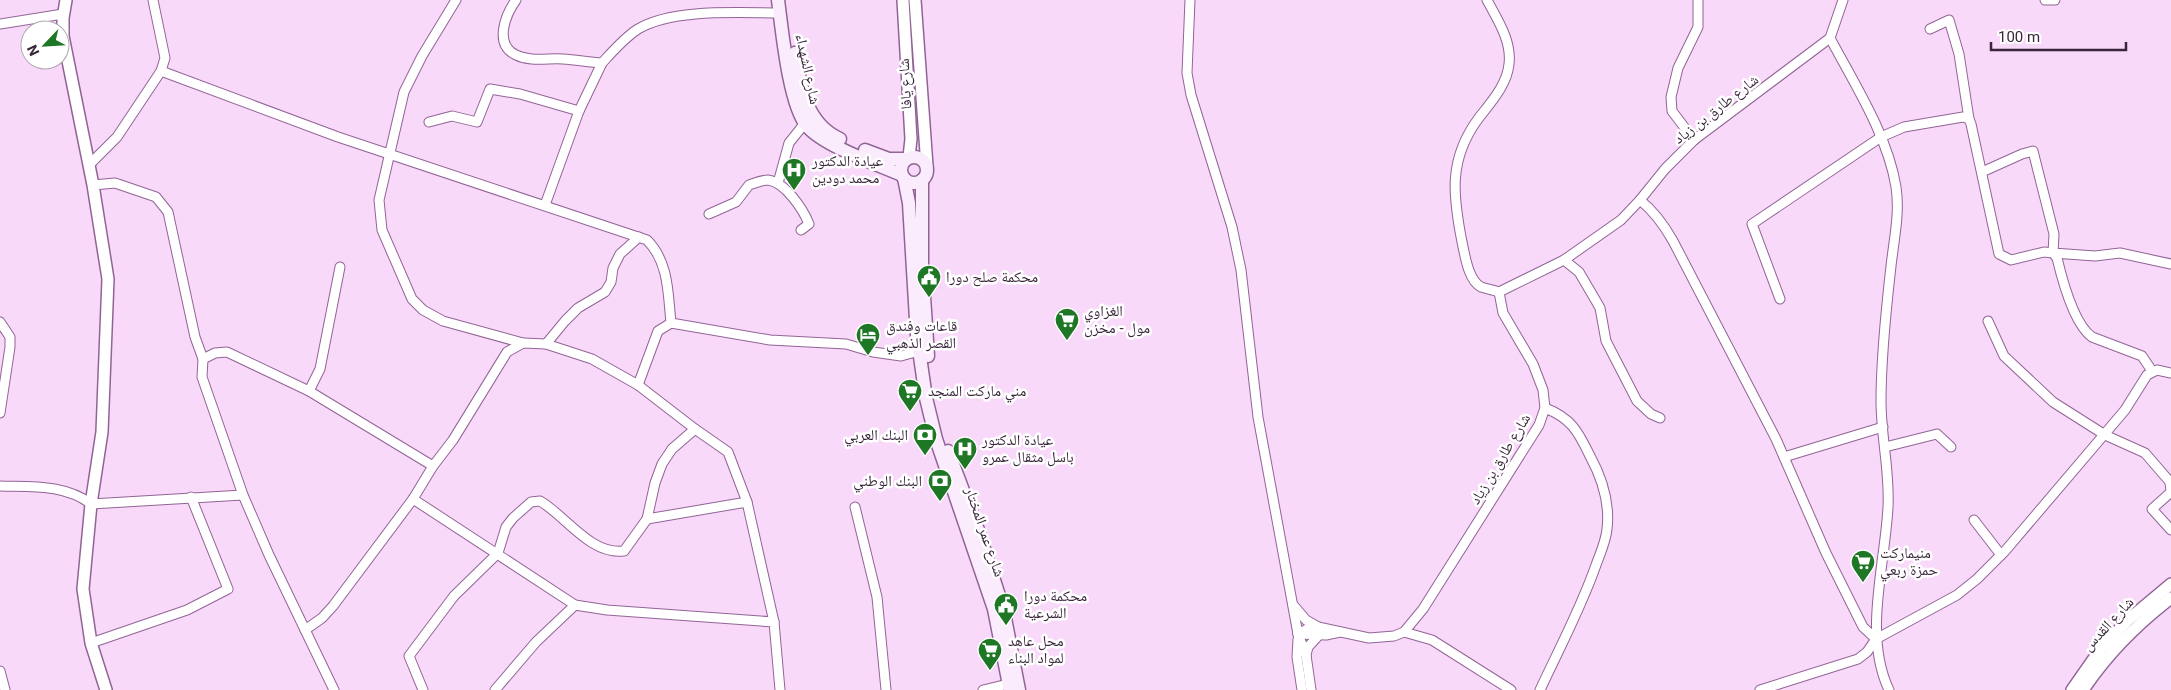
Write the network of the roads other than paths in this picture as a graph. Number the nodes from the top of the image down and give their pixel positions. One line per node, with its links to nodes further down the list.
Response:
1 (66, 0): 16 (street)
2 (153, 0): 21 (street)
3 (456, 0): 28 (street)
4 (516, 0): 20 (street)
5 (778, 0): 15 (main road, شارع الشهداء)
6 (786, 0): 29 (main road, شارع الشهداء)
7 (903, 0): 29 (street, شارع يافا)
8 (915, 0): 31 (street, شارع يافا)
9 (1190, 0): 83 (street)
10 (1486, 0): 46 (street)
11 (1698, 0): 27 (street)
12 (2045, 0): 13 (street)
13 (2055, 0)
14 (1840, 2): 19 (street)
15 (780, 13): 20 (street); 25 (main road, شارع الشهداء)
16 (63, 14): 17 (street); 30 (street)
17 (0, 24)
18 (1930, 29): 23 (street)
19 (1830, 38): 26 (street); 27 (street, شارع طارق بن زياد)
20 (602, 63): 22 (street)
21 (161, 71): 28 (street); 30 (street)
22 (579, 111): 24 (street); 38 (street)
23 (1969, 119): 26 (street); 32 (street)
24 (430, 122)
25 (805, 123): 33 (main road, شارع الشهداء); 35 (street)
26 (1881, 137): 47 (street); 62 (street)
27 (1694, 140): 37 (street, شارع طارق بن زياد)
28 (390, 153): 38 (street); 51 (street)
29 (908, 158): 31 (main road); 33 (main road)
30 (89, 166): 36 (street)
31 (927, 166): 34 (main road)
32 (1982, 172): 42 (street); 42 (street)
33 (903, 176): 34 (main road); 53 (main road, شارع عمر المختار)
34 (922, 180): 94 (main road, شارع عمر المختار)
35 (778, 183): 39 (street); 40 (street)
36 (93, 185): 54 (street); 74 (street)
37 (1640, 200): 43 (street, شارع طارق بن زياد); 67 (street)
38 (545, 205): 41 (street)
39 (709, 214)
40 (801, 230)
41 (639, 237): 50 (street); 52 (street)
42 (2053, 253): 44 (street); 55 (street)
43 (1564, 260): 46 (street, شارع طارق بن زياد); 61 (street)
44 (2171, 264)
45 (340, 267): 58 (street)
46 (1500, 292): 59 (street, شارع طارق بن زياد)
47 (1780, 299)
48 (1988, 321): 64 (street)
49 (0, 322): 60 (street)
50 (672, 323): 53 (street); 57 (street)
51 (523, 342): 52 (street); 68 (street)
52 (546, 344): 57 (street)
53 (919, 351): 94 (main road, شارع عمر المختار)
54 (203, 359): 58 (street); 70 (street)
55 (2152, 371): 56 (street); 64 (street)
56 (2171, 373)
57 (638, 385): 63 (street)
58 (309, 391): 68 (street)
59 (1545, 408): 88 (street, شارع طارق بن زياد); 106 (street)
60 (0, 413)
61 (1660, 418)
62 (1883, 427): 65 (street); 67 (street)
63 (695, 429): 73 (street); 76 (street)
64 (2105, 435): 78 (street); 80 (street)
65 (1885, 447): 66 (street); 90 (street)
66 (1952, 447)
67 (1784, 457): 90 (street)
68 (433, 466): 72 (street)
69 (0, 486): 74 (street)
70 (242, 495): 71 (street); 86 (street)
71 (191, 497): 74 (street); 91 (street)
72 (413, 499): 79 (street); 86 (street)
73 (746, 502): 76 (street); 85 (street)
74 (91, 504): 91 (street)
75 (855, 507): 101 (street)
76 (647, 519): 79 (street)
77 (1974, 520): 80 (street)
78 (2171, 530)
79 (498, 553): 84 (street); 98 (street)
80 (2001, 555): 90 (street)
81 (2171, 584): 109 (street, شارع القدس)
82 (2171, 598): 110 (street, شارع القدس)
83 (1292, 603): 87 (street); 89 (street)
84 (575, 605): 85 (street); 99 (street)
85 (774, 622): 100 (street)
86 (305, 630): 97 (street)
87 (1319, 631): 88 (street); 89 (street); 92 (street)
88 (1404, 632): 105 (street)
89 (1298, 634): 92 (street); 103 (street)
90 (1876, 640): 107 (street); 108 (street)
91 (91, 644): 96 (street)
92 (1306, 655): 104 (street)
93 (0, 671): 95 (street)
94 (1014, 686): 102 (street)
95 (5, 690)
96 (106, 690)
97 (334, 690)
98 (423, 690)
99 (496, 690)
100 (780, 690)
101 (886, 690)
102 (983, 690)
103 (1302, 690)
104 (1311, 690)
105 (1510, 690)
106 (1540, 690)
107 (1760, 690)
108 (1889, 690)
109 (2072, 690)
110 (2083, 690)

